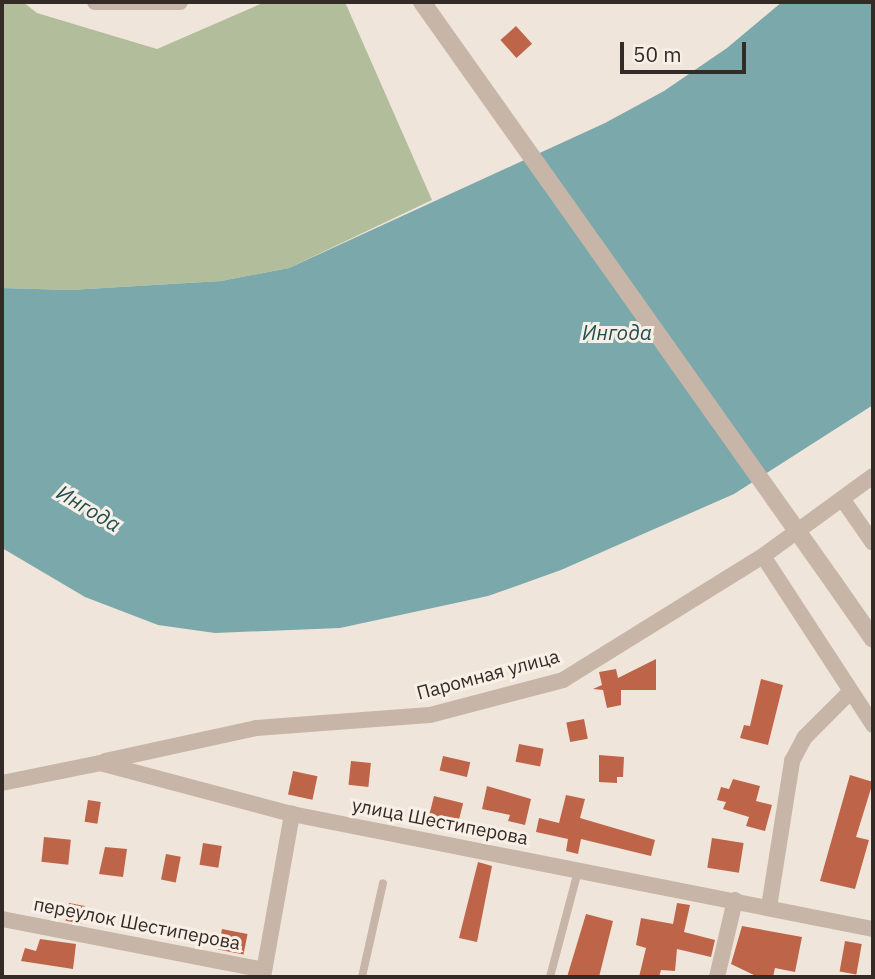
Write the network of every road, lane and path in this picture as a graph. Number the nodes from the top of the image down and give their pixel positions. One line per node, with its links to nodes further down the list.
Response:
1 (95, 2): 2 (street)
2 (180, 2)
3 (422, 2): 8 (street, bridge)
4 (873, 477): 5 (street, Паромная улица)
5 (843, 500): 6 (street); 7 (street, Паромная улица)
6 (873, 543)
7 (763, 556): 9 (street); 11 (street, Паромная улица)
8 (873, 639)
9 (849, 693): 10 (street); 17 (street)
10 (873, 725)
11 (100, 763): 12 (street, улица Шестиперова); 13 (street, улица Шестиперова)
12 (2, 783)
13 (292, 814): 14 (street, улица Шестиперова); 20 (street)
14 (578, 871): 16 (street, улица Шестиперова); 22 (lane)
15 (383, 883): 21 (lane)
16 (736, 900): 17 (street, улица Шестиперова); 23 (street)
17 (769, 907): 19 (street, улица Шестиперова)
18 (2, 919): 20 (street, переулок Шестиперова)
19 (873, 929)
20 (263, 974)
21 (362, 977)
22 (550, 977)
23 (717, 977)

